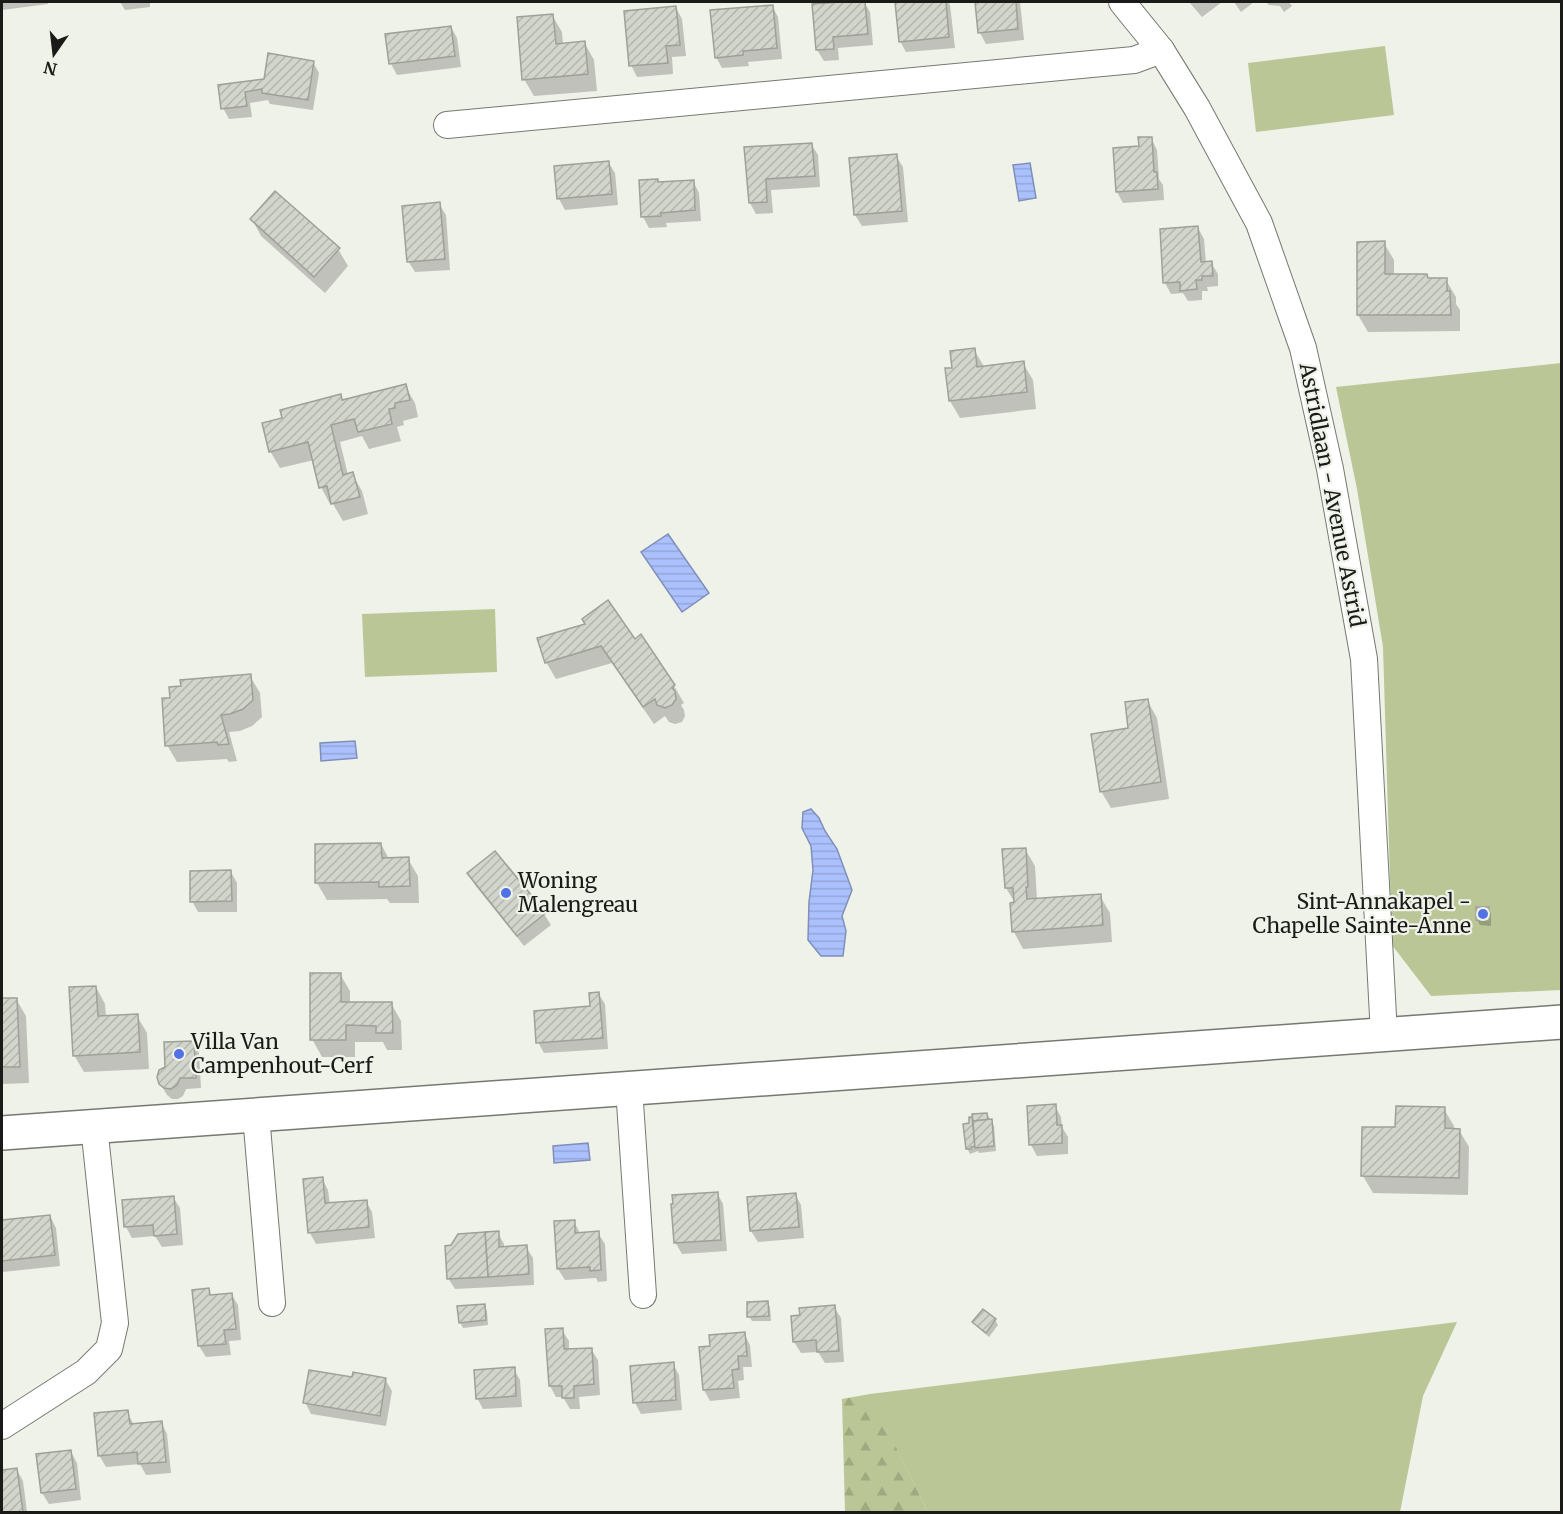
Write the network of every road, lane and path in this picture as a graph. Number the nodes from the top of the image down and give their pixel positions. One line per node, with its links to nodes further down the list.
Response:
1 (1122, 2): 2 (street, Astridlaan - Avenue Astrid)
2 (1161, 50): 3 (street); 5 (street, Astridlaan - Avenue Astrid)
3 (447, 125)
4 (1562, 1022): 5 (street)
5 (1384, 1035): 6 (street)
6 (629, 1088): 7 (street); 10 (street)
7 (256, 1115): 8 (street); 11 (street)
8 (94, 1126): 9 (street); 12 (street)
9 (2, 1133)
10 (643, 1295)
11 (272, 1303)
12 (2, 1426)

